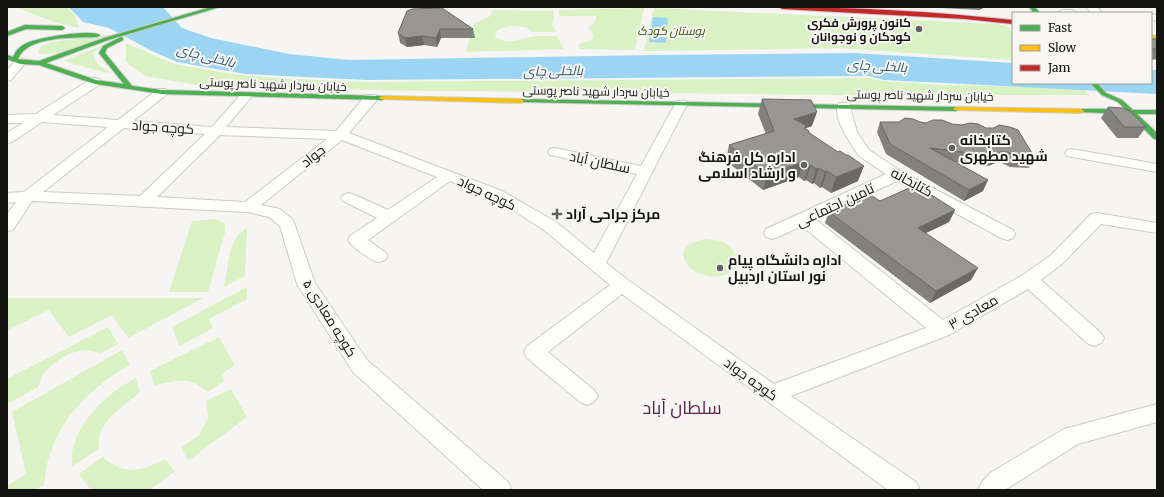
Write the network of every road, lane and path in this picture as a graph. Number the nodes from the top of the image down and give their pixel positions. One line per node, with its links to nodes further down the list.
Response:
1 (199, 7): 6 (main road)
2 (217, 7): 6 (main road)
3 (782, 7): 4 (main road)
4 (841, 8): 8 (main road)
5 (227, 9): 6 (main road)
6 (184, 13): 15 (main road)
7 (1001, 13): 8 (main road)
8 (965, 17): 9 (main road)
9 (984, 19): 11 (main road); 13 (main road)
10 (13, 22): 12 (main road)
11 (1012, 22)
12 (25, 27): 14 (main road); 15 (main road); 17 (main road)
13 (1012, 28)
14 (7, 34)
15 (116, 34): 17 (main road); 19 (main road); 23 (main road)
16 (14, 43): 17 (main road)
17 (28, 44): 18 (main road)
18 (14, 59): 19 (main road); 20 (street)
19 (40, 62): 21 (main road, خیابان سردار شهید ناصر پوستی)
20 (7, 77)
21 (95, 82): 23 (main road, خیابان سردار شهید ناصر پوستی); 33 (street)
22 (1094, 84): 31 (main road)
23 (130, 87): 24 (main road, خیابان سردار شهید ناصر پوستی)
24 (162, 92): 25 (main road, خیابان سردار شهید ناصر پوستی); 35 (street)
25 (246, 96): 26 (main road, خیابان سردار شهید ناصر پوستی); 36 (street)
26 (371, 98): 28 (main road, خیابان سردار شهید ناصر پوستی); 37 (street, جواد)
27 (1087, 100): 30 (main road)
28 (681, 104): 29 (main road, خیابان سردار شهید ناصر پوستی); 43 (street, سلطان آباد)
29 (844, 106): 30 (main road, خیابان سردار شهید ناصر پوستی); 45 (street, کتابخانه)
30 (1079, 109): 31 (main road, خیابان سردار شهید ناصر پوستی)
31 (1130, 110): 32 (main road, خیابان سردار شهید ناصر پوستی); 38 (main road)
32 (1157, 112)
33 (40, 118): 34 (street, کوچه جواد); 35 (street, کوچه جواد); 39 (street)
34 (7, 119)
35 (120, 124): 36 (street, کوچه جواد); 46 (street)
36 (216, 131): 37 (street, کوچه جواد); 49 (street)
37 (340, 135): 44 (street, کوچه جواد); 50 (street, جواد)
38 (1157, 137)
39 (7, 139)
40 (555, 152): 43 (street, سلطان آباد)
41 (1072, 153): 42 (street)
42 (1157, 168)
43 (646, 171): 58 (street, سلطان آباد)
44 (448, 175): 51 (street); 58 (street, کوچه جواد)
45 (897, 175): 52 (street, تامین اجتماعی); 56 (street, کتابخانه)
46 (28, 196): 47 (street, کوچه معادی ۵); 49 (street, کوچه معادی ۵); 53 (street)
47 (7, 198)
48 (349, 198): 51 (street)
49 (144, 200): 50 (street, کوچه معادی ۵)
50 (248, 207): 66 (street, کوچه معادی ۵)
51 (388, 217): 57 (street)
52 (804, 219): 55 (street, تامین اجتماعی); 61 (street)
53 (7, 226)
54 (1157, 228): 59 (street, معادی ۳)
55 (772, 233)
56 (1007, 234)
57 (379, 256)
58 (597, 264): 60 (street, کوچه جواد)
59 (1029, 280): 61 (street, معادی ۳); 62 (street)
60 (622, 284): 63 (street, کوچه جواد); 64 (street)
61 (942, 330): 63 (street, معادی ۳)
62 (1094, 338)
63 (772, 394): 67 (street, کوچه جواد)
64 (587, 396)
65 (1157, 413): 68 (street)
66 (500, 490)
67 (908, 490)
68 (990, 490)

